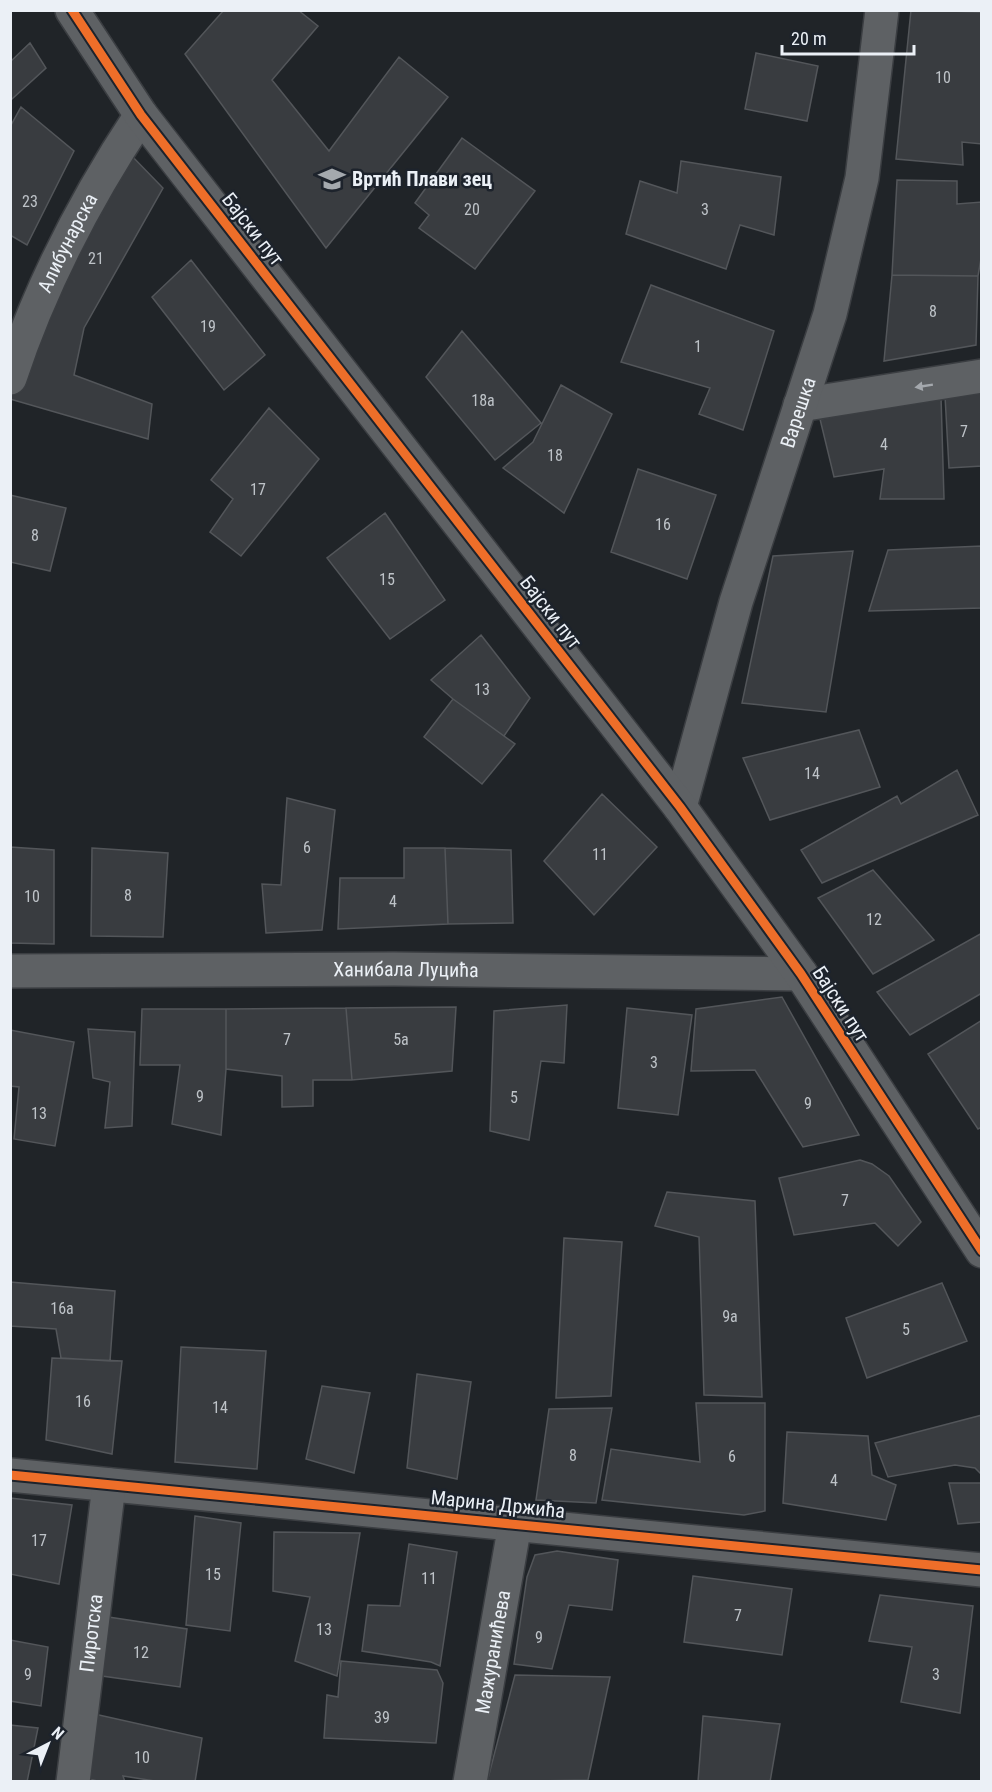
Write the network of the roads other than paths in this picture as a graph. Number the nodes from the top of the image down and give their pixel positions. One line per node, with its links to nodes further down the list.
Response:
1 (72, 10): 3 (street, Бајски пут)
2 (882, 10): 6 (street, Варешка)
3 (141, 115): 5 (street, Алибунарска); 7 (street, Бајски пут)
4 (981, 376): 6 (street, one-way to 6)
5 (10, 378)
6 (800, 405): 7 (street, Варешка)
7 (680, 807): 9 (street, Бајски пут)
8 (10, 971): 9 (street, Ханибала Луцића)
9 (801, 975): 10 (street, Бајски пут)
10 (981, 1251)
11 (10, 1475): 12 (street, Марина Држића)
12 (109, 1485): 13 (street, Марина Држића); 15 (street, Пиротска)
13 (515, 1524): 14 (street, Марина Држића); 16 (street, Мажуранићева)
14 (981, 1570)
15 (73, 1782)
16 (470, 1782)

